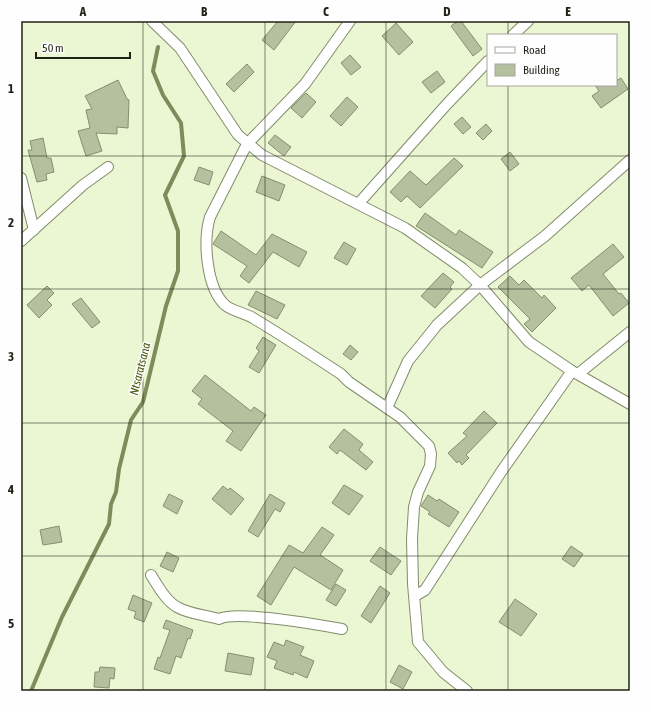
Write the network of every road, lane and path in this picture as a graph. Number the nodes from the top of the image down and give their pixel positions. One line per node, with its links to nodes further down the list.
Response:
1 (152, 21): 6 (street)
2 (350, 21): 6 (street)
3 (528, 21): 4 (street)
4 (514, 34)
5 (487, 62): 10 (street)
6 (247, 144): 10 (street); 17 (street)
7 (630, 160): 13 (street)
8 (108, 167): 11 (street)
9 (21, 178): 11 (street)
10 (359, 203): 13 (street)
11 (34, 230): 12 (street)
12 (21, 241)
13 (480, 285): 15 (street); 17 (street)
14 (630, 332): 15 (street)
15 (575, 372): 16 (street); 19 (street)
16 (630, 404)
17 (387, 408): 19 (street)
18 (151, 575): 20 (street)
19 (415, 596): 21 (street)
20 (342, 629)
21 (468, 691)

